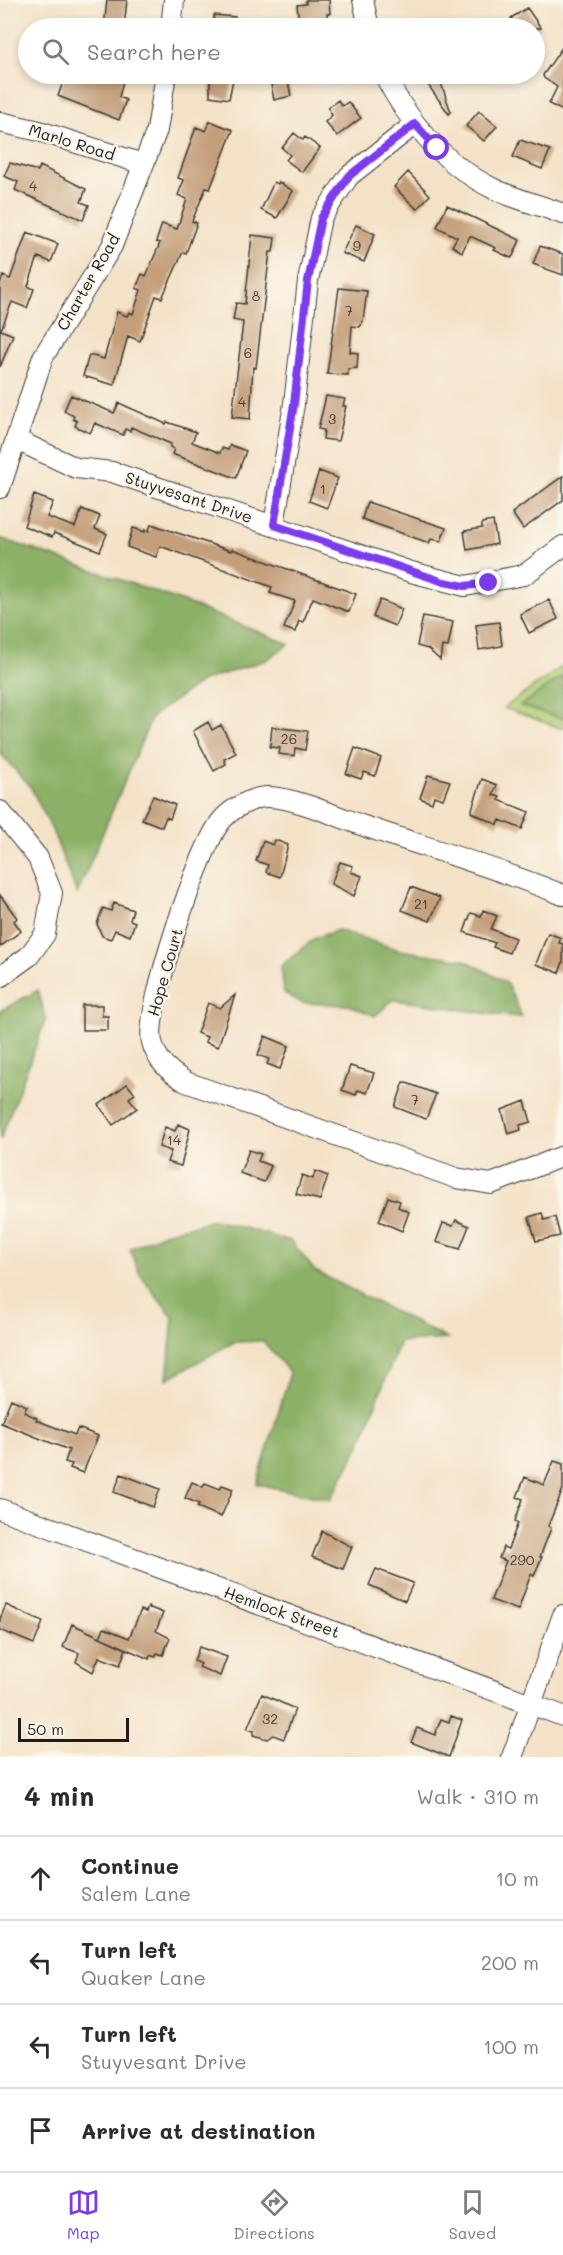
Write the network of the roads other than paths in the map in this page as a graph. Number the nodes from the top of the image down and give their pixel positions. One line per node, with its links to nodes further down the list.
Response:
1 (174, 0): 3 (street)
2 (363, 0): 4 (street)
3 (172, 18)
4 (367, 18)
5 (164, 84): 9 (street, Charter Road)
6 (389, 84): 8 (street)
7 (0, 122): 9 (street, Marlo Road)
8 (415, 124): 10 (street); 13 (street)
9 (143, 164): 11 (street, Charter Road)
10 (563, 214)
11 (17, 440): 12 (street, Charter Road); 13 (street, Stuyvesant Drive)
12 (0, 488)
13 (274, 525): 14 (street, Stuyvesant Drive)
14 (563, 546)
15 (0, 811): 17 (street)
16 (563, 895): 18 (street, Hope Court)
17 (0, 977)
18 (563, 1156)
19 (0, 1509): 21 (street, Hemlock Street)
20 (563, 1615): 21 (street)
21 (530, 1704): 22 (street, Hemlock Street); 23 (street)
22 (563, 1716)
23 (512, 1757)

